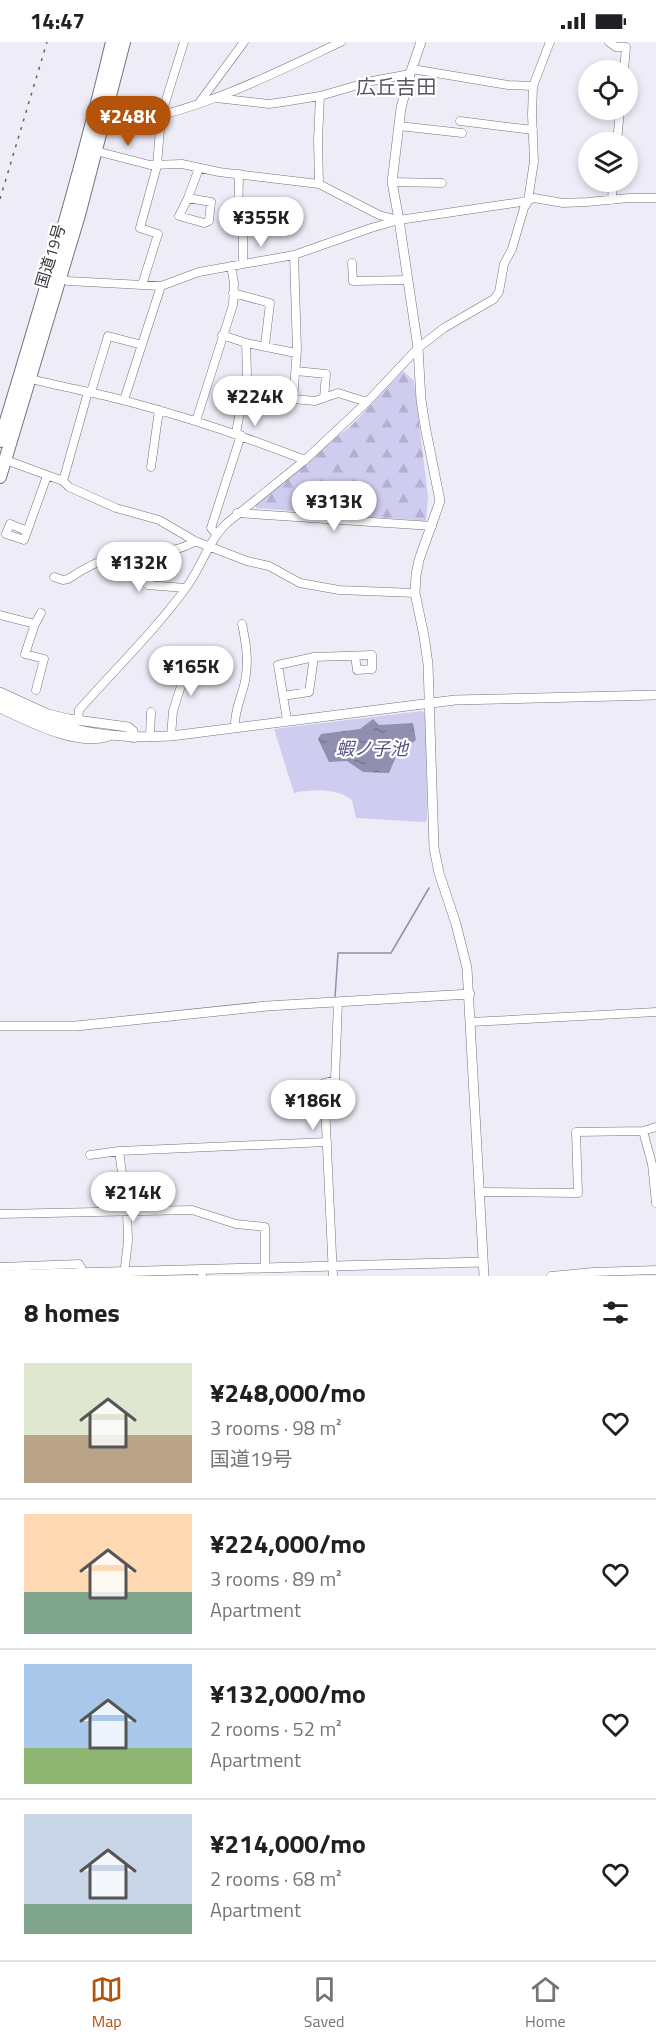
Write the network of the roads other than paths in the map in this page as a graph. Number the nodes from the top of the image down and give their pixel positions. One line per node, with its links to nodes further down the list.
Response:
1 (112, 42): 22 (highway, 国道19号)
2 (124, 42): 18 (highway, 国道19号)
3 (184, 42): 16 (street)
4 (244, 42): 15 (street)
5 (341, 42): 9 (street)
6 (421, 42): 11 (street)
7 (550, 42): 12 (street)
8 (609, 42): 10 (street)
9 (331, 44): 14 (street)
10 (625, 60)
11 (411, 71): 12 (street); 13 (street); 19 (street)
12 (533, 86): 20 (street)
13 (320, 96): 14 (street); 28 (street)
14 (214, 98): 15 (street)
15 (199, 103): 16 (street)
16 (161, 116): 18 (street); 23 (street)
17 (460, 121): 20 (street)
18 (103, 124): 22 (highway, 国道19号)
19 (399, 126): 21 (street); 26 (street)
20 (533, 130): 33 (street)
21 (462, 133)
22 (91, 150): 23 (street); 39 (highway, 国道19号)
23 (157, 166): 24 (street); 41 (street)
24 (199, 168): 25 (street); 30 (street)
25 (239, 174): 28 (street); 37 (street)
26 (392, 182): 27 (street); 34 (street)
27 (442, 183)
28 (319, 184): 34 (street)
29 (612, 192): 32 (street)
30 (188, 198)
31 (656, 198): 32 (street)
32 (612, 200): 33 (street)
33 (528, 201): 34 (street); 48 (street)
34 (399, 220): 35 (street); 40 (street)
35 (294, 255): 37 (street); 49 (street)
36 (352, 263): 40 (street)
37 (243, 264): 38 (street)
38 (231, 266): 42 (street); 43 (street)
39 (56, 276): 41 (street); 51 (highway, 国道19号)
40 (408, 280): 48 (street)
41 (142, 285): 42 (street)
42 (161, 286): 46 (street)
43 (233, 293): 44 (street); 47 (street)
44 (222, 335): 45 (street); 57 (street)
45 (246, 343): 47 (street); 58 (street)
46 (142, 345): 52 (street); 54 (street)
47 (266, 345): 49 (street)
48 (418, 348): 55 (street); 67 (street)
49 (296, 353): 50 (street)
50 (296, 371): 53 (street); 53 (street)
51 (25, 377): 52 (street); 59 (highway, 国道19号); 60 (highway, 国道19号)
52 (89, 392): 54 (street); 65 (street)
53 (324, 398): 55 (street)
54 (124, 400): 56 (street)
55 (367, 402): 61 (street)
56 (159, 410): 57 (street); 62 (street)
57 (196, 420): 58 (street)
58 (238, 434): 61 (street); 69 (street)
59 (0, 441)
60 (2, 459): 63 (street); 64 (highway, 国道19号)
61 (305, 460): 66 (street)
62 (151, 467)
63 (47, 476): 65 (street); 68 (street)
64 (0, 477)
65 (63, 481): 70 (street)
66 (237, 513): 67 (street); 69 (street)
67 (432, 526): 75 (street)
68 (27, 531)
69 (216, 534): 71 (street)
70 (195, 541): 71 (street); 72 (street)
71 (210, 547): 74 (street); 75 (street)
72 (156, 551): 73 (street); 74 (street)
73 (54, 577)
74 (184, 588): 91 (street)
75 (415, 593): 88 (street)
76 (41, 613): 78 (street)
77 (0, 615): 78 (street)
78 (34, 624): 83 (street)
79 (242, 624): 93 (street)
80 (355, 656): 82 (street)
81 (184, 657): 95 (street)
82 (314, 657): 86 (street); 86 (street)
83 (36, 690)
84 (0, 693): 91 (street)
85 (656, 695): 88 (street)
86 (283, 696): 92 (street)
87 (0, 701): 94 (street)
88 (429, 703): 92 (street); 98 (street)
89 (0, 708): 94 (street)
90 (151, 712): 96 (street)
91 (78, 720): 97 (street)
92 (287, 720): 93 (street)
93 (235, 727): 95 (street)
94 (112, 736): 97 (street)
95 (171, 736): 96 (street)
96 (150, 737): 97 (street)
97 (134, 738)
98 (470, 994): 99 (street); 101 (street)
99 (338, 1002): 102 (street); 105 (street)
100 (656, 1012): 101 (street)
101 (471, 1022): 108 (street)
102 (0, 1026)
103 (656, 1127): 104 (street)
104 (643, 1131): 108 (street); 109 (street)
105 (327, 1142): 106 (street); 116 (street)
106 (119, 1151): 107 (street); 110 (street)
107 (90, 1155)
108 (479, 1192): 112 (street)
109 (656, 1203)
110 (127, 1210): 111 (street); 114 (street); 117 (street)
111 (0, 1214)
112 (483, 1263): 116 (street); 120 (street)
113 (0, 1267): 119 (street)
114 (265, 1268): 116 (street); 117 (street)
115 (656, 1270): 121 (street)
116 (333, 1271)
117 (124, 1274): 119 (street)
118 (0, 1275): 119 (street)
119 (82, 1275)
120 (484, 1276)
121 (551, 1276)

